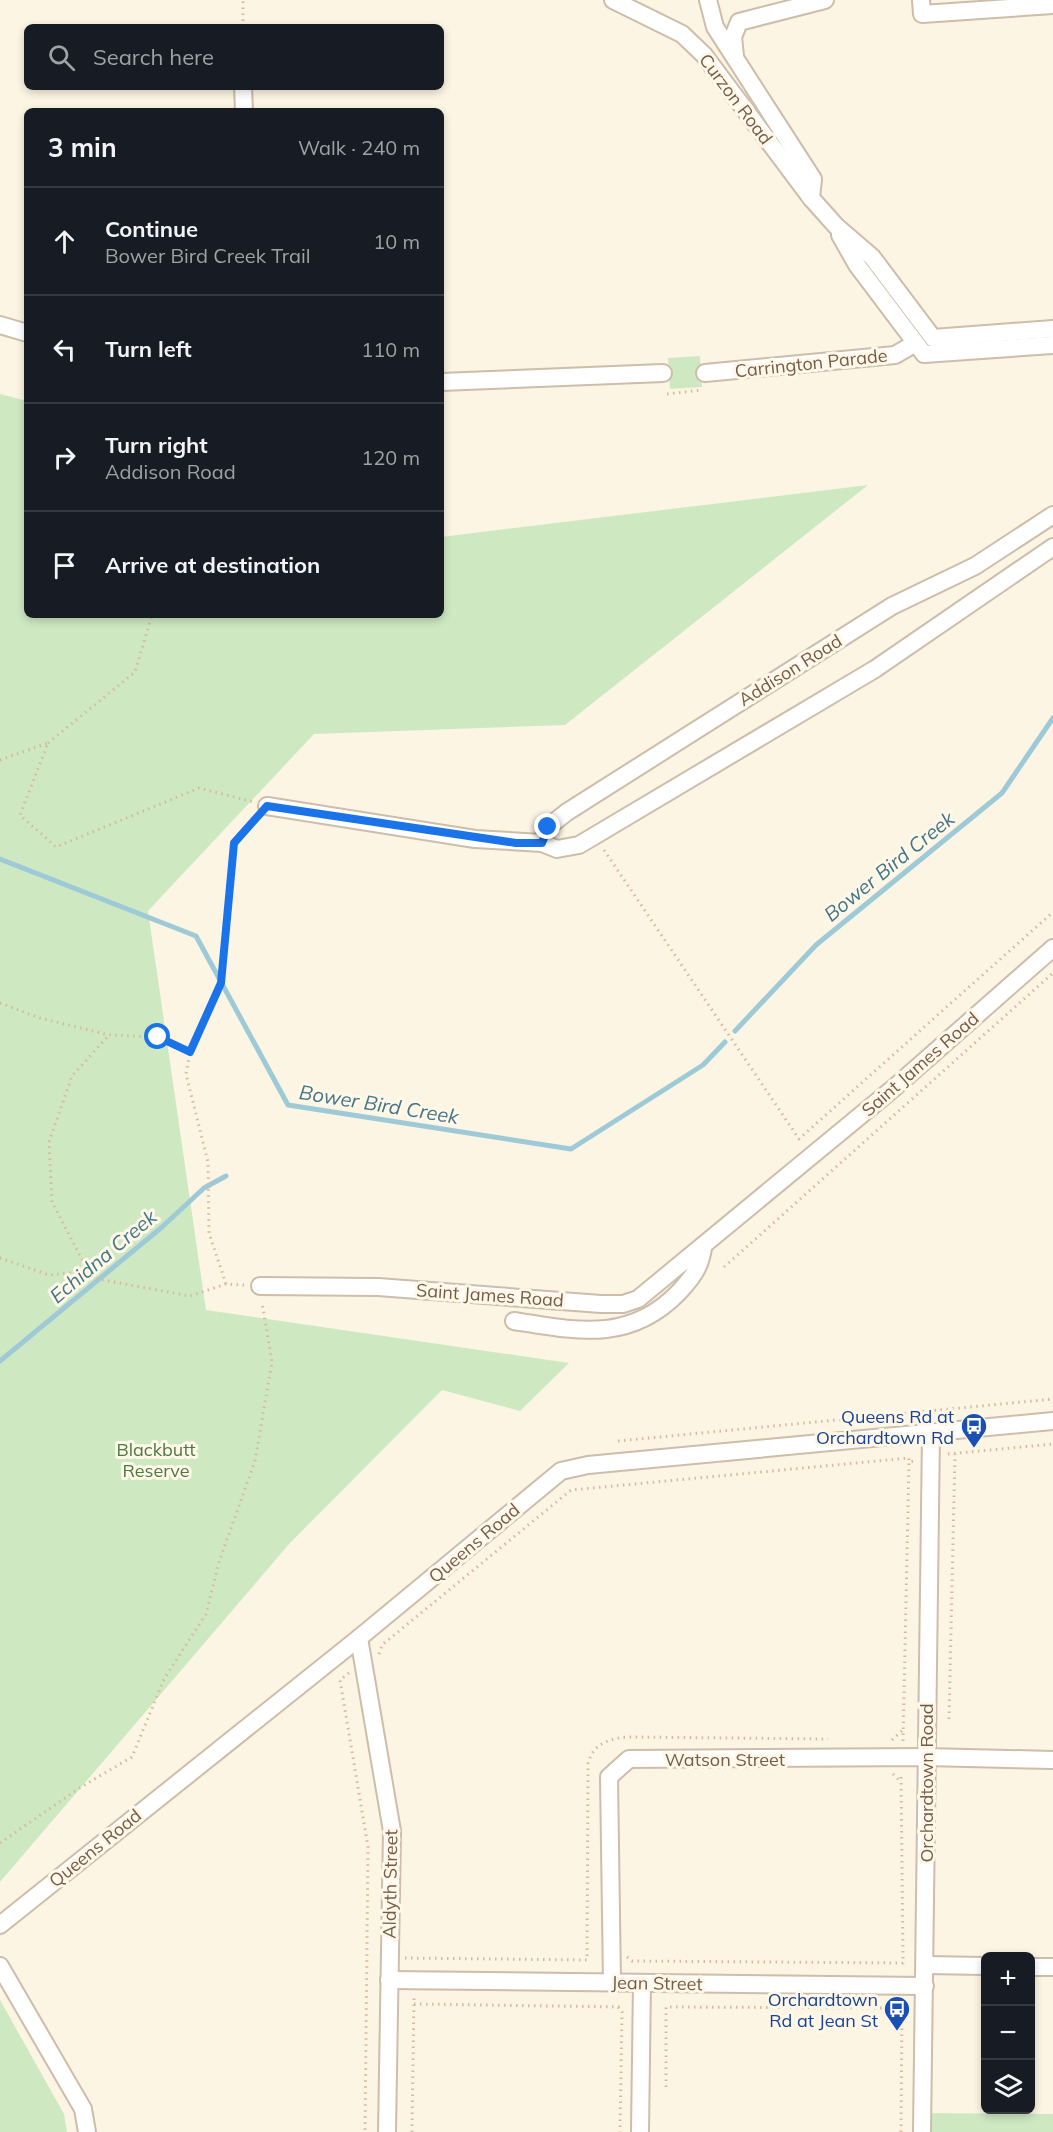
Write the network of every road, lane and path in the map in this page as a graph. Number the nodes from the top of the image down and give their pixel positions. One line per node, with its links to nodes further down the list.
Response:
1 (243, 0): 7 (path)
2 (613, 0): 11 (street, Curzon Road)
3 (708, 0): 8 (street)
4 (825, 0): 8 (street)
5 (921, 0): 6 (street)
6 (1053, 5)
7 (243, 24)
8 (735, 56): 11 (street)
9 (243, 90): 10 (street)
10 (244, 108)
11 (811, 198): 12 (street, Curzon Road)
12 (836, 226): 14 (street, Curzon Road); 16 (street, Curzon Road)
13 (0, 325): 15 (street)
14 (1053, 329)
15 (24, 332)
16 (914, 344): 17 (street); 19 (street, Carrington Parade)
17 (1053, 345)
18 (663, 373): 20 (street)
19 (705, 373)
20 (444, 382)
21 (1053, 515): 28 (street, Addison Road)
22 (1053, 547): 27 (street)
23 (151, 618): 24 (path)
24 (48, 743): 25 (path); 26 (path)
25 (0, 760)
26 (267, 806): 28 (street); 34 (path)
27 (595, 836): 28 (street); 29 (path)
28 (542, 843)
29 (1053, 912)
30 (1053, 948): 35 (street, Saint James Road)
31 (1053, 973): 37 (path)
32 (0, 1003): 33 (path)
33 (109, 1035): 34 (path); 38 (path)
34 (190, 1052): 39 (path)
35 (703, 1248): 40 (street, Saint James Road); 41 (street, Saint James Road)
36 (0, 1258): 38 (path)
37 (724, 1267)
38 (88, 1271): 39 (path)
39 (226, 1284): 40 (path)
40 (260, 1286): 62 (path)
41 (514, 1321)
42 (1053, 1399): 45 (path)
43 (1053, 1421): 44 (street, Queens Road)
44 (931, 1433): 49 (street, Queens Road); 57 (street, Orchardtown Road)
45 (618, 1441)
46 (1053, 1444): 48 (path)
47 (948, 1454): 48 (path)
48 (955, 1454): 52 (path)
49 (360, 1638): 63 (street, Queens Road); 73 (street, Aldyth Street)
50 (379, 1655): 53 (path)
51 (350, 1671): 87 (path)
52 (949, 1719)
53 (904, 1729): 55 (path); 56 (path)
54 (838, 1739): 66 (path)
55 (882, 1740)
56 (903, 1741)
57 (926, 1757): 58 (street, Watson Street); 68 (street, Orchardtown Road); 74 (street, Watson Street)
58 (1053, 1760)
59 (901, 1772): 61 (path)
60 (893, 1773): 61 (path)
61 (901, 1782): 64 (path)
62 (0, 1843)
63 (0, 1925)
64 (624, 1953)
65 (404, 1958): 66 (path)
66 (587, 1960): 67 (path)
67 (595, 1960)
68 (925, 1965): 70 (street); 76 (street, Orchardtown Road)
69 (0, 1966): 86 (street)
70 (981, 1966)
71 (1035, 1966): 72 (street)
72 (1053, 1967)
73 (388, 1980): 74 (street, Jean Street); 88 (street, Aldyth Street)
74 (612, 1983): 75 (street, Jean Street)
75 (642, 1983): 76 (street, Jean Street); 91 (street)
76 (925, 1986): 93 (street, Orchardtown Road)
77 (414, 1998): 79 (path)
78 (902, 2003): 84 (path)
79 (414, 2004): 81 (path); 89 (path)
80 (659, 2006): 83 (path)
81 (618, 2007): 82 (path); 90 (path)
82 (623, 2007)
83 (666, 2007): 84 (path); 85 (path)
84 (902, 2008): 92 (path)
85 (666, 2087)
86 (87, 2132)
87 (365, 2132)
88 (387, 2132)
89 (412, 2132)
90 (620, 2132)
91 (640, 2132)
92 (901, 2132)
93 (922, 2132)

